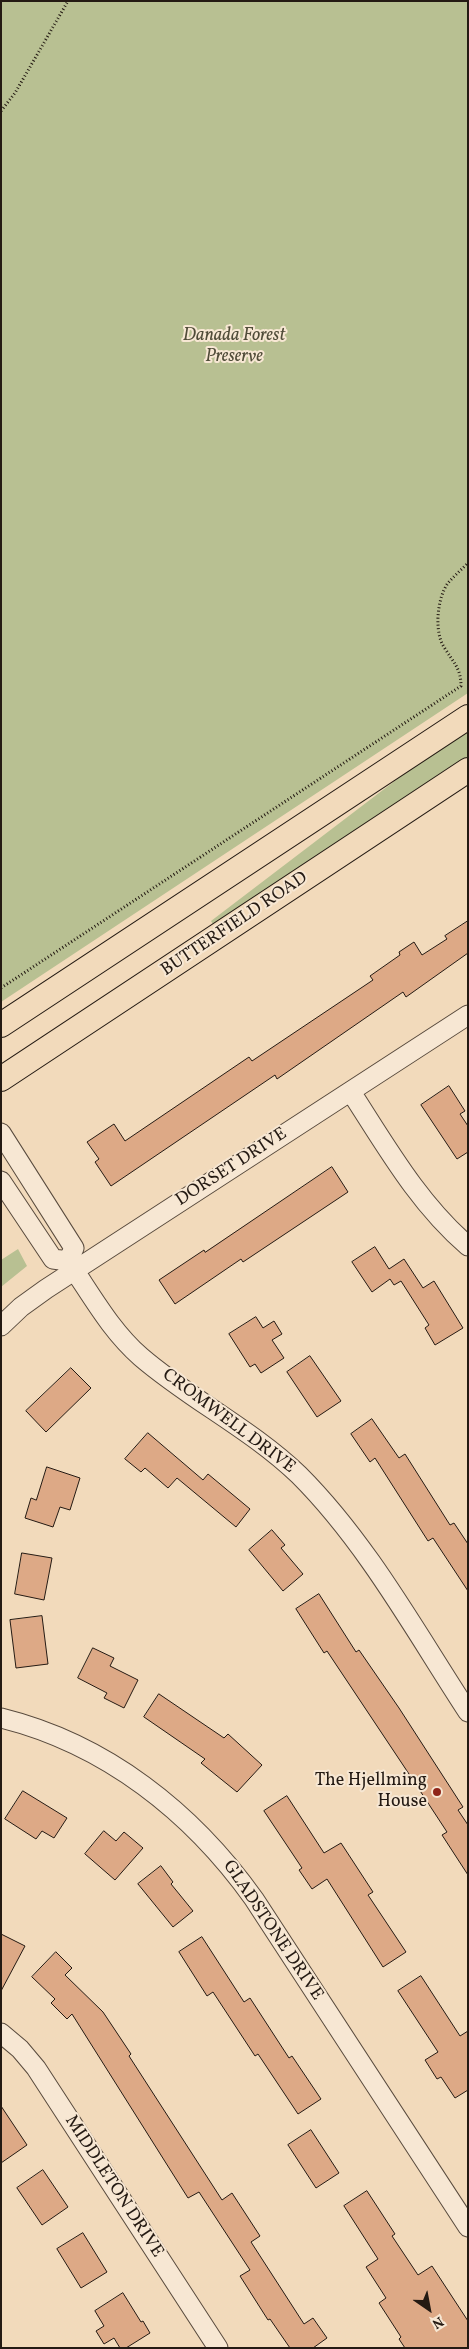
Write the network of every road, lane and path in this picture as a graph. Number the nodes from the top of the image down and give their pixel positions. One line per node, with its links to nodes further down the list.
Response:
1 (68, 1): 2 (path)
2 (1, 111)
3 (468, 563): 6 (path)
4 (468, 718): 8 (main road)
5 (468, 770): 9 (main road, BUTTERFIELD ROAD)
6 (1, 988)
7 (468, 1015): 10 (street, DORSET DRIVE)
8 (1, 1025)
9 (1, 1079)
10 (350, 1092): 13 (street); 14 (street, DORSET DRIVE)
11 (1, 1133): 14 (street)
12 (1, 1181): 14 (street, CROMWELL DRIVE)
13 (468, 1246)
14 (71, 1266): 15 (street, DORSET DRIVE); 16 (street, CROMWELL DRIVE)
15 (1, 1326)
16 (468, 1712)
17 (1, 1718): 19 (street, GLADSTONE DRIVE)
18 (1, 2033): 20 (street, MIDDLETON DRIVE)
19 (468, 2227)
20 (218, 2348)

